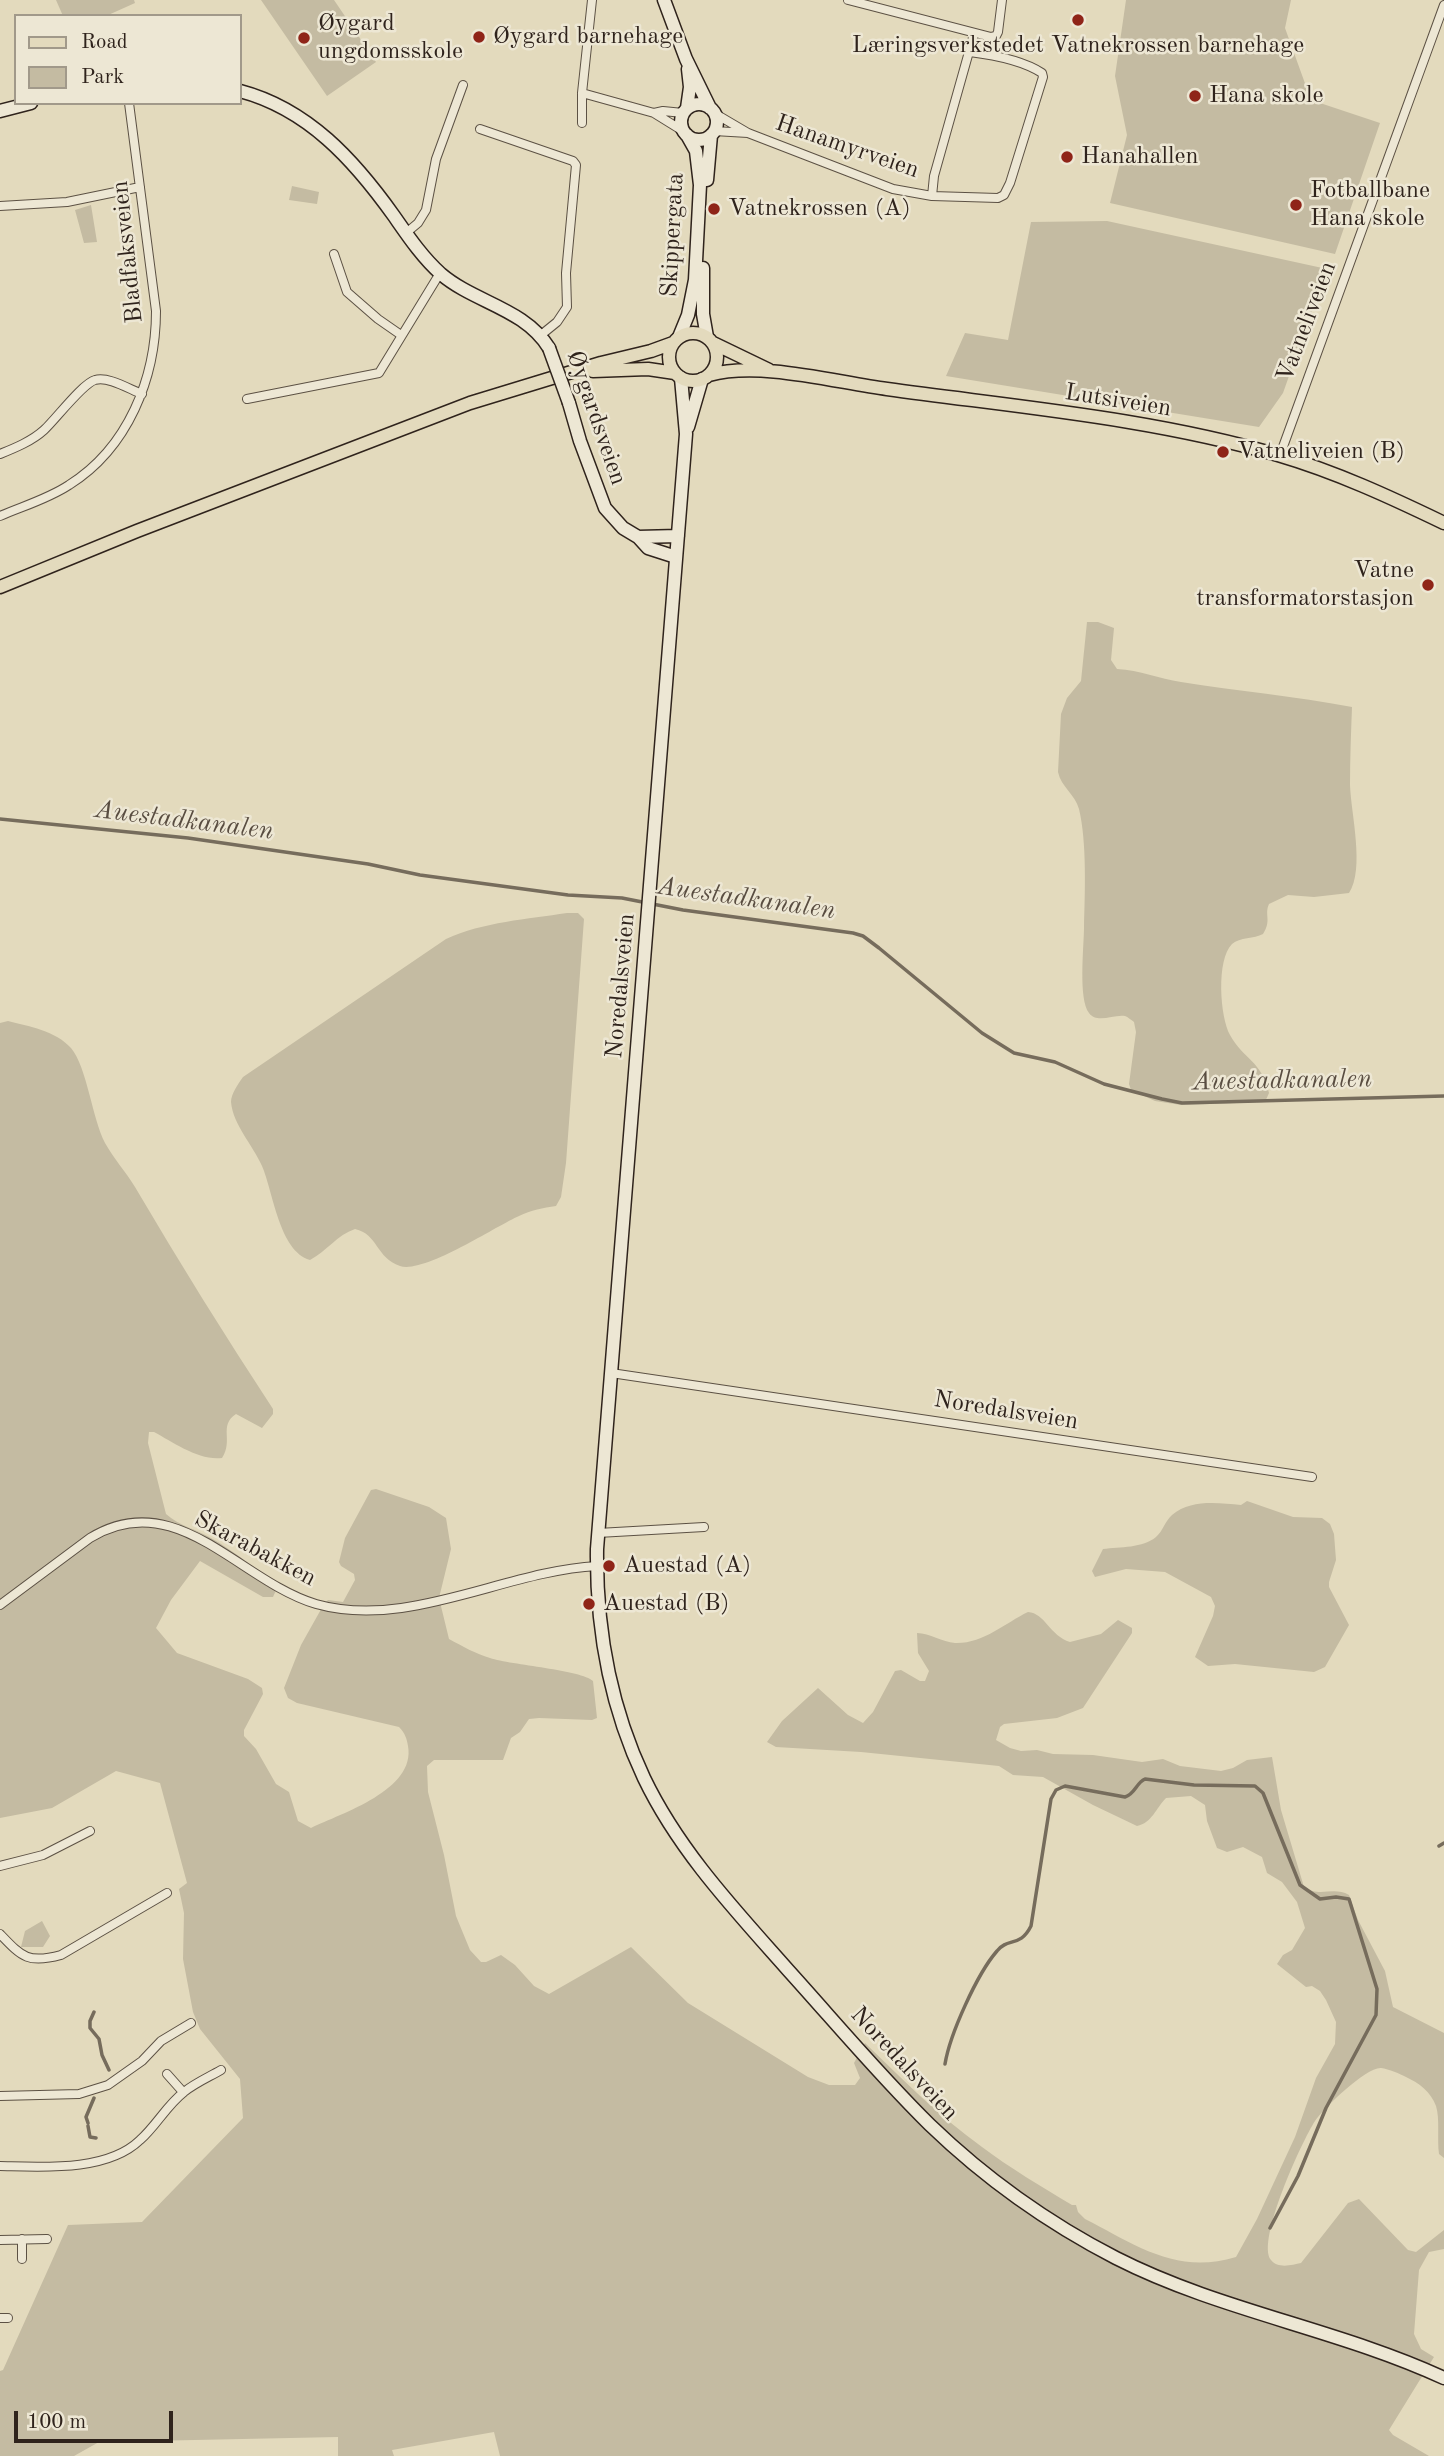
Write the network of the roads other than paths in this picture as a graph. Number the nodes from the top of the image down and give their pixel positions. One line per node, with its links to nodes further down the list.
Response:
1 (592, 0): 12 (street)
2 (664, 0): 9 (main road, Skippergata)
3 (849, 0): 5 (street)
4 (1002, 0): 7 (street)
5 (872, 3): 7 (street)
6 (1444, 5): 42 (street, Vatneliveien)
7 (974, 34): 8 (street, Hanamyrveien)
8 (970, 52): 25 (street, Hanamyrveien); 25 (street, Hanamyrveien)
9 (687, 59): 15 (main road, Skippergata); 16 (main road, Skippergata)
10 (463, 85): 27 (street)
11 (242, 92): 27 (main road, Øygardsveien)
12 (582, 93): 18 (street); 19 (street)
13 (23, 105): 17 (main road)
14 (130, 105): 24 (street, Bladfaksveien)
15 (685, 110): 16 (main road); 18 (street); 21 (main road, Skippergata)
16 (712, 110): 22 (main road, Skippergata); 23 (street, Hanamyrveien)
17 (0, 111)
18 (654, 113): 21 (street)
19 (582, 123)
20 (480, 129): 31 (street)
21 (685, 133): 22 (main road, Skippergata); 32 (main road, Skippergata)
22 (712, 133): 23 (street, Hanamyrveien); 33 (main road, Skippergata)
23 (748, 133): 25 (street, Hanamyrveien)
24 (140, 187): 26 (street); 38 (street, Bladfaksveien)
25 (932, 195)
26 (0, 206)
27 (405, 233): 29 (main road, Øygardsveien)
28 (334, 254): 30 (street)
29 (440, 273): 30 (street); 31 (main road, Øygardsveien)
30 (401, 335): 39 (street)
31 (541, 335): 46 (main road, Øygardsveien, bridge)
32 (676, 340): 33 (main road); 34 (main road); 36 (main road)
33 (710, 340): 35 (main road, Lutsiveien); 37 (main road)
34 (579, 371): 36 (main road); 48 (main road)
35 (773, 371): 37 (main road, Lutsiveien); 42 (main road, Lutsiveien)
36 (678, 376): 37 (main road); 40 (main road, Noredalsveien)
37 (705, 377): 40 (main road, Noredalsveien)
38 (142, 394): 41 (street); 43 (street, Bladfaksveien)
39 (247, 399)
40 (686, 434): 45 (main road, Noredalsveien)
41 (0, 454)
42 (1280, 456): 44 (main road, Lutsiveien)
43 (0, 516)
44 (1444, 523)
45 (678, 536): 46 (main road); 47 (main road, Noredalsveien)
46 (638, 537): 47 (main road, Øygardsveien)
47 (676, 556): 49 (main road, Noredalsveien)
48 (0, 587)
49 (611, 1373): 50 (street, Noredalsveien); 52 (main road, Noredalsveien)
50 (1312, 1477)
51 (704, 1527): 52 (street)
52 (598, 1533): 53 (main road, Noredalsveien)
53 (597, 1566): 54 (street, Skarabakken); 69 (main road, Noredalsveien)
54 (0, 1605)
55 (90, 1831): 56 (street)
56 (0, 1866)
57 (167, 1893): 58 (street)
58 (0, 1934)
59 (191, 2023): 63 (street)
60 (221, 2070): 62 (street)
61 (167, 2074): 62 (street)
62 (183, 2092): 64 (street)
63 (0, 2096)
64 (0, 2166)
65 (22, 2239): 66 (street); 67 (street); 68 (street)
66 (47, 2239)
67 (0, 2240)
68 (22, 2259)
69 (1444, 2378)

